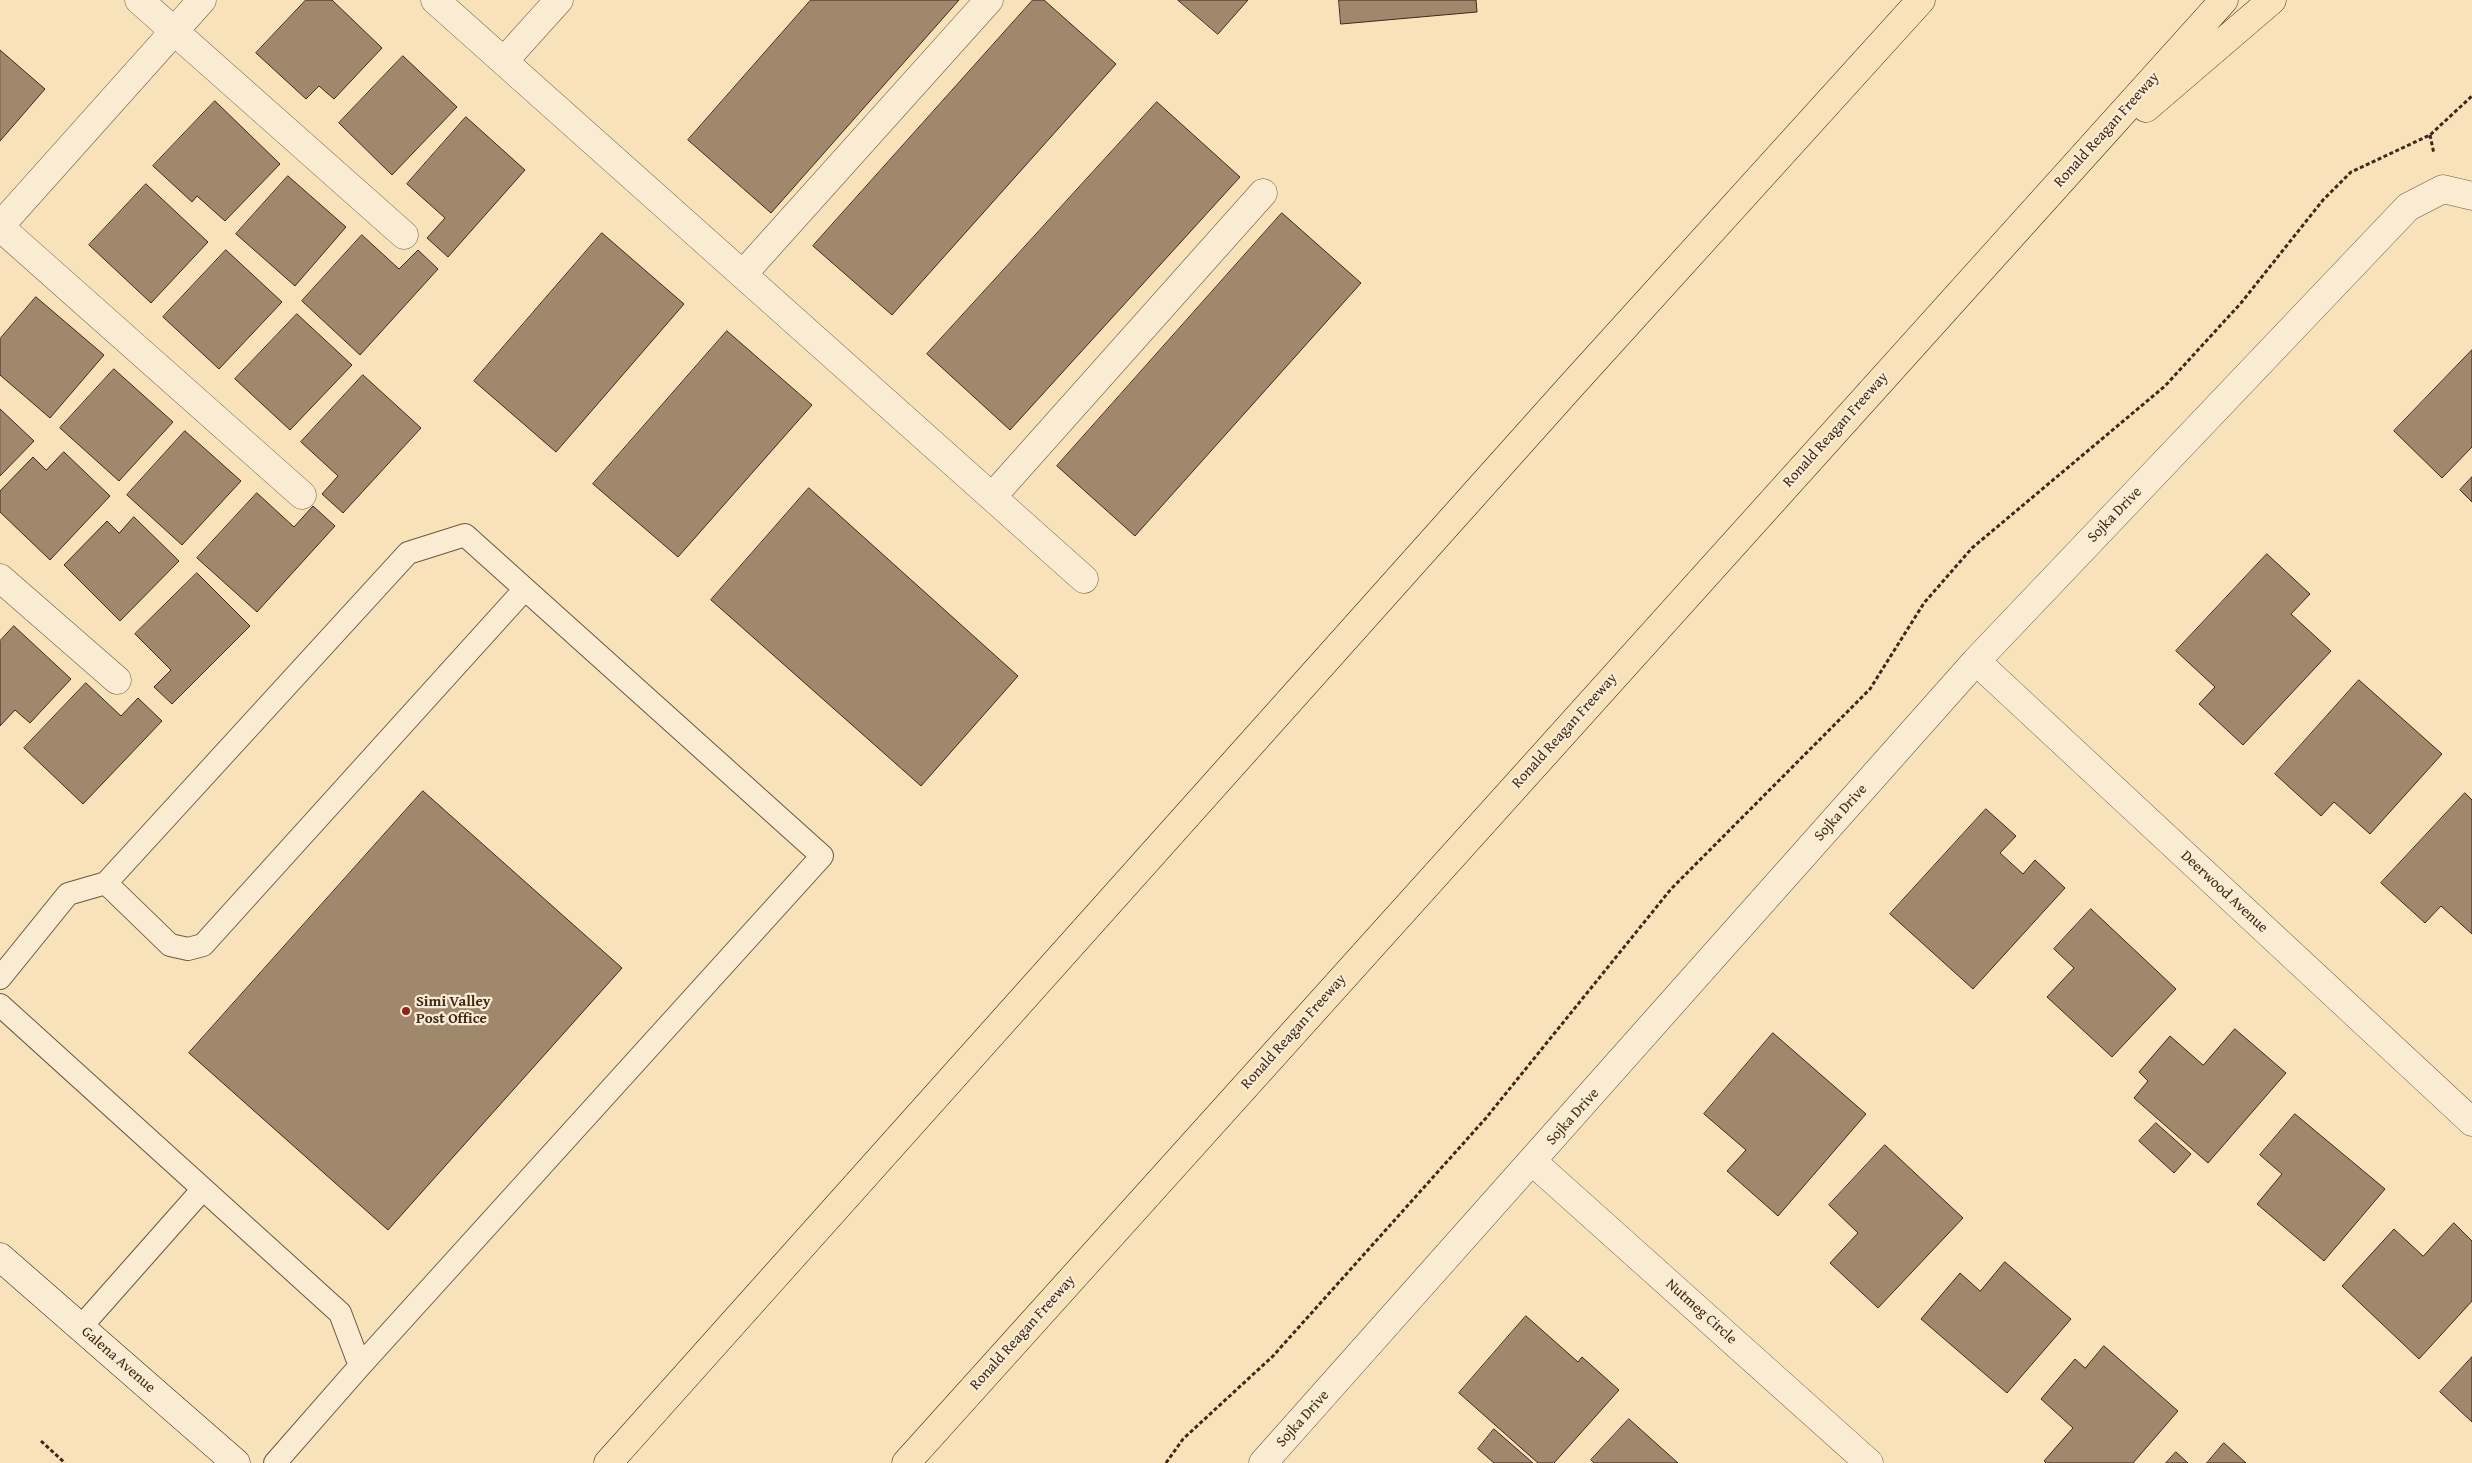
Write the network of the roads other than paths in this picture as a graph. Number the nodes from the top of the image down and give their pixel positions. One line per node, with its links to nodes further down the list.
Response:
1 (139, 0): 9 (street)
2 (202, 0): 9 (street)
3 (435, 0): 10 (street)
4 (559, 0): 10 (street)
5 (989, 0): 16 (street)
6 (1921, 0): 35 (highway)
7 (2224, 0): 11 (highway, Ronald Reagan Freeway)
8 (2272, 0): 11 (highway)
9 (174, 32): 14 (street); 15 (street)
10 (504, 61): 16 (street)
11 (2059, 182): 36 (highway, Ronald Reagan Freeway)
12 (1263, 193): 18 (street)
13 (2472, 196): 22 (street, Sojka Drive)
14 (2, 220): 17 (street)
15 (404, 235)
16 (743, 274): 18 (street)
17 (302, 495)
18 (992, 497): 20 (street)
19 (0, 578): 23 (street)
20 (1084, 578)
21 (525, 589): 24 (lane); 24 (lane); 32 (lane)
22 (1976, 661): 27 (street, Deerwood Avenue); 28 (street, Sojka Drive)
23 (117, 680)
24 (106, 883): 25 (lane)
25 (0, 978)
26 (0, 1005): 29 (lane)
27 (2472, 1122)
28 (1533, 1162): 37 (street, Sojka Drive); 38 (street, Nutmeg Circle)
29 (203, 1189): 31 (lane); 32 (lane)
30 (0, 1258): 31 (street, Galena Avenue)
31 (80, 1328): 33 (street, Galena Avenue)
32 (360, 1366): 34 (lane)
33 (236, 1463)
34 (275, 1463)
35 (608, 1463)
36 (906, 1463)
37 (1264, 1463)
38 (1869, 1463)

